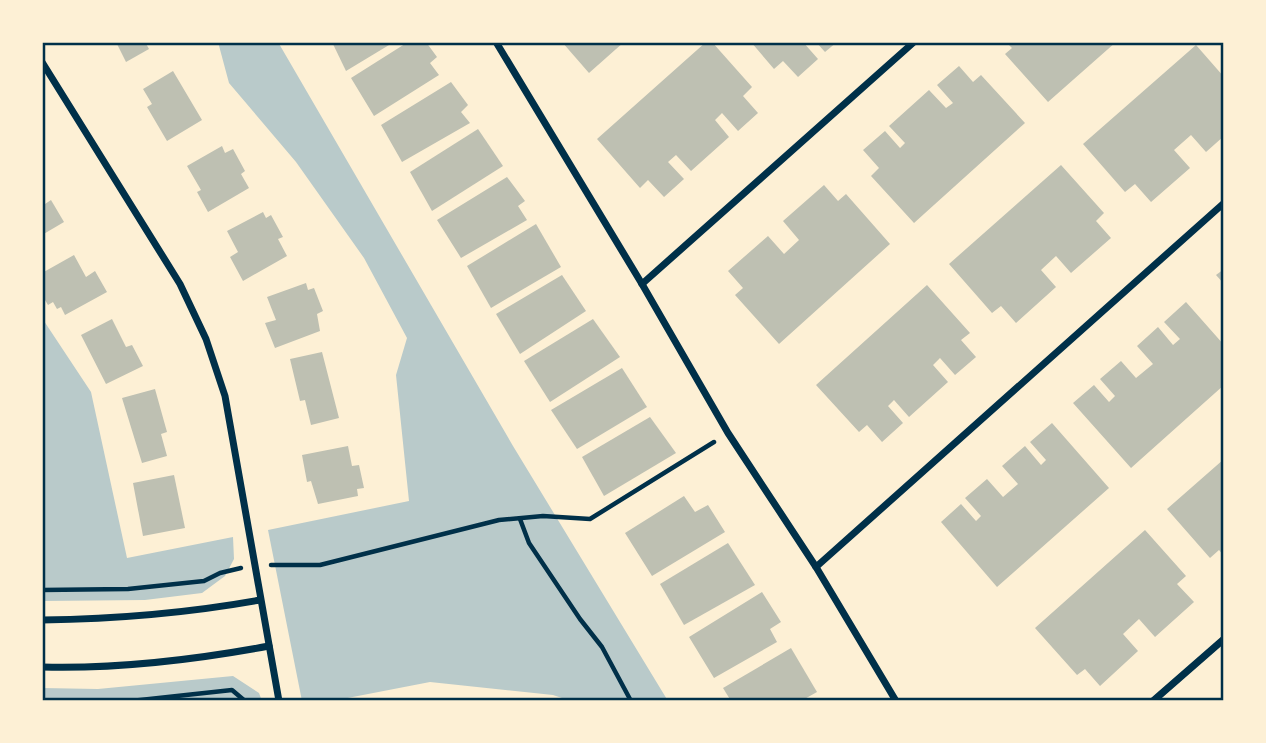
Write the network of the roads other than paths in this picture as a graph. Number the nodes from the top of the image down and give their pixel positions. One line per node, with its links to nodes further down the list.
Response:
1 (496, 42): 5 (street)
2 (914, 42): 5 (street)
3 (42, 62): 7 (street)
4 (1224, 203): 6 (street)
5 (642, 284): 6 (street)
6 (816, 567): 13 (street)
7 (260, 600): 8 (street); 10 (street)
8 (42, 620)
9 (1224, 639): 14 (street)
10 (269, 646): 11 (street); 12 (street)
11 (42, 667)
12 (279, 701)
13 (897, 701)
14 (1153, 701)

